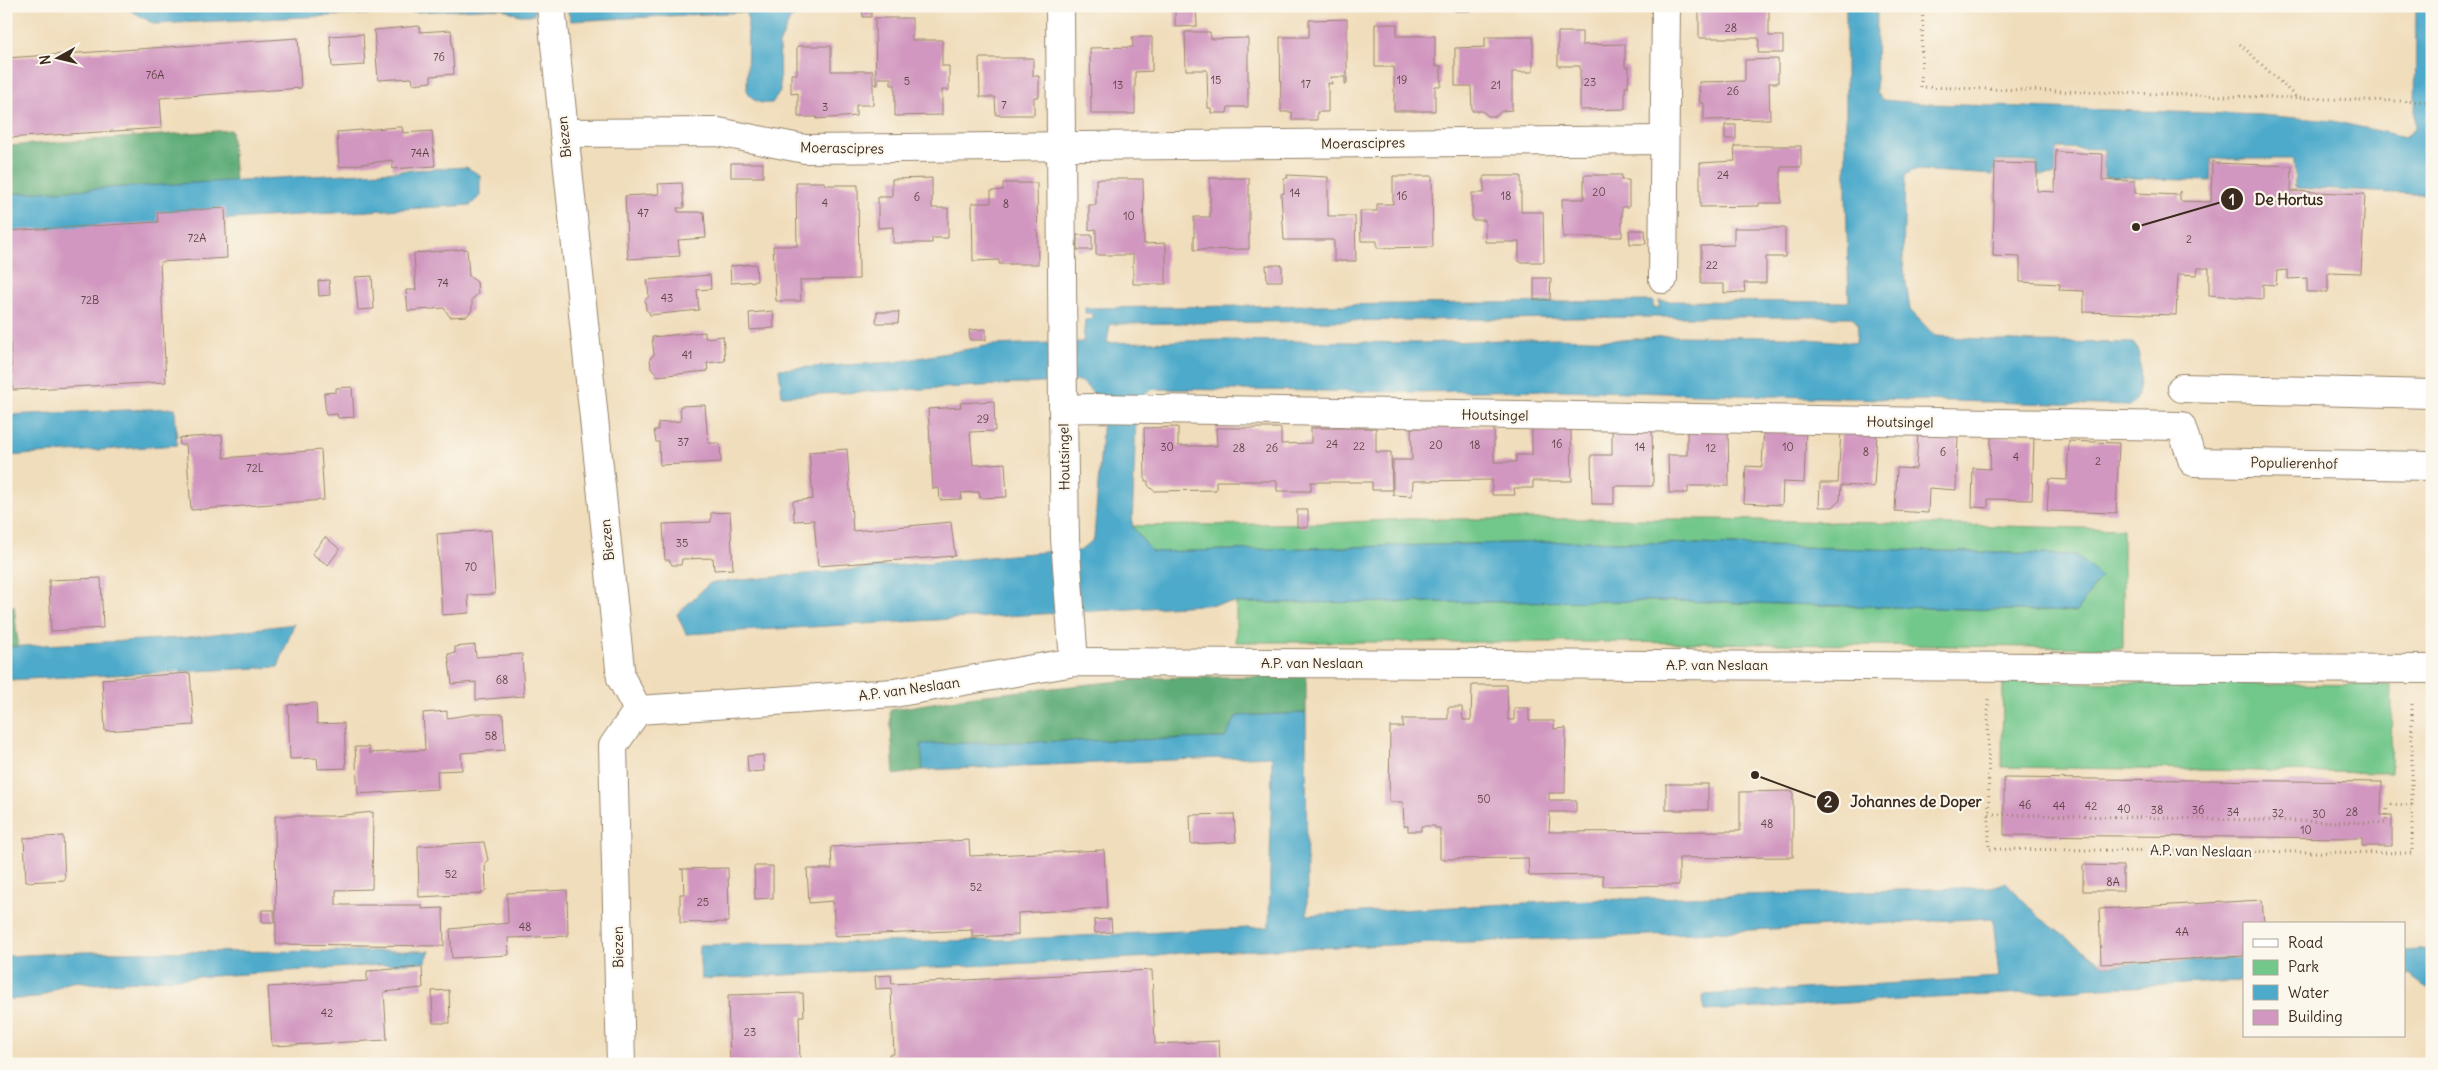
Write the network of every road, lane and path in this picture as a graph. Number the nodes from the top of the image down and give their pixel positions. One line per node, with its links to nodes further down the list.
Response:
1 (552, 6): 8 (street, Biezen)
2 (1923, 6): 6 (path)
3 (1666, 7): 9 (street)
4 (1060, 8): 10 (street)
5 (2240, 44): 6 (path)
6 (2298, 98): 7 (path)
7 (2432, 102)
8 (564, 133): 10 (street, Moerascipres); 20 (street, Biezen)
9 (1663, 140): 10 (street, Moerascipres); 11 (street)
10 (1062, 147): 14 (street)
11 (1663, 279)
12 (2182, 388): 13 (street)
13 (2432, 394)
14 (1063, 400): 15 (street, Houtsingel); 17 (street, Houtsingel)
15 (2181, 426): 16 (street, Populierenhof)
16 (2432, 466)
17 (1074, 662): 18 (street, A.P. van Neslaan); 20 (street, A.P. van Neslaan)
18 (1988, 666): 19 (street, A.P. van Neslaan); 22 (path, A.P. van Neslaan)
19 (2422, 669): 21 (path, A.P. van Neslaan)
20 (638, 710): 23 (street, Biezen)
21 (2413, 804): 22 (path); 22 (path, A.P. van Neslaan)
22 (1989, 814)
23 (621, 1064)

